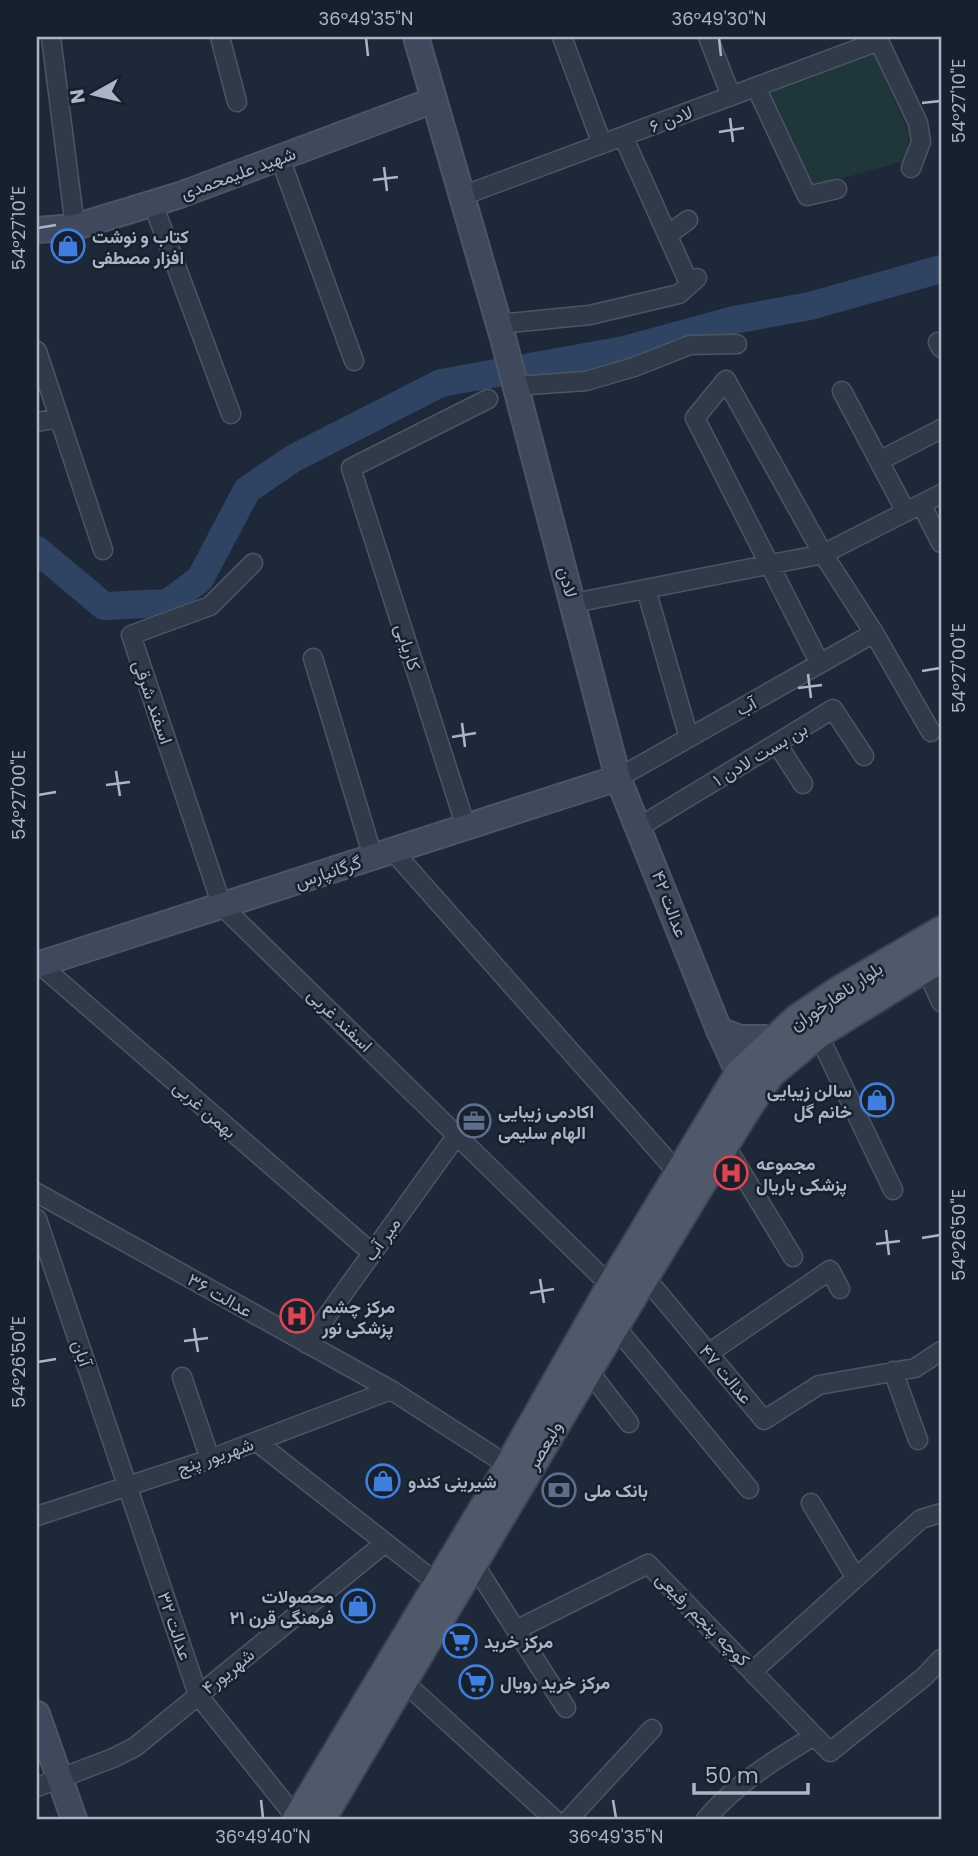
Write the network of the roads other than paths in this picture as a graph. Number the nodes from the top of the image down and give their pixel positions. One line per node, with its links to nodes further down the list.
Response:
1 (51, 37): 19 (street)
2 (220, 37): 10 (street)
3 (416, 37): 9 (main road)
4 (562, 37): 12 (street)
5 (708, 37): 8 (street)
6 (878, 39): 7 (street, ۶ لادن); 14 (street)
7 (756, 87): 8 (street, ۶ لادن); 15 (street)
8 (732, 96): 11 (street, ۶ لادن)
9 (434, 100): 13 (main road, شهید علیمحمدی); 16 (main road)
10 (237, 103)
11 (623, 136): 12 (street, ۶ لادن); 21 (street)
12 (602, 144): 16 (street, ۶ لادن)
13 (280, 158): 17 (main road, شهید علیمحمدی); 25 (street)
14 (911, 168)
15 (836, 190)
16 (462, 196): 22 (main road)
17 (153, 204): 19 (main road, شهید علیمحمدی); 29 (street)
18 (688, 220): 21 (street)
19 (75, 227): 20 (main road, شهید علیمحمدی)
20 (37, 230)
21 (669, 234): 22 (street)
22 (501, 331): 26 (main road, لادن)
23 (737, 344): 26 (street)
24 (37, 351): 30 (street)
25 (354, 361)
26 (515, 386): 42 (main road, لادن)
27 (842, 391): 33 (street)
28 (488, 399): 52 (street, کاریابی)
29 (231, 414)
30 (59, 418): 31 (street); 37 (street)
31 (37, 422)
32 (941, 429): 33 (street)
33 (879, 461): 35 (street)
34 (941, 494): 35 (street)
35 (914, 508): 36 (street); 38 (street)
36 (941, 543)
37 (103, 550)
38 (822, 554): 40 (street); 40 (street); 43 (street)
39 (253, 563): 55 (street, اسفند شرقی)
40 (770, 565): 41 (street); 45 (street)
41 (646, 589): 42 (street); 47 (street)
42 (574, 603): 50 (main road, لادن)
43 (874, 633): 45 (street, آب); 46 (street)
44 (313, 658): 54 (street)
45 (820, 664): 47 (street, آب)
46 (931, 732)
47 (689, 738): 50 (street, آب)
48 (776, 744): 49 (street, ۱ بن بست لادن); 51 (street); 53 (street, ۱ بن بست لادن)
49 (864, 756)
50 (618, 778): 52 (main road, گرگانپارس); 53 (main road, عدالت ۴۲)
51 (803, 784)
52 (466, 827): 54 (main road, گرگانپارس)
53 (639, 827): 60 (main road, عدالت ۴۲)
54 (383, 854): 55 (main road, گرگانپارس); 67 (street)
55 (222, 906): 58 (main road, گرگانپارس); 65 (street, اسفند غربی)
56 (941, 931): 62 (main road, بلوار ناهارخوران)
57 (933, 963): 59 (street); 61 (main road, بلوار ناهارخوران)
58 (37, 964): 71 (street, بهمن غربی)
59 (941, 1002)
60 (719, 1030): 62 (main road); 63 (main road, عدالت ۴۲)
61 (818, 1034): 64 (main road, بلوار ناهارخوران); 68 (street)
62 (776, 1038): 63 (main road, بلوار ناهارخوران)
63 (739, 1074): 67 (main road, ولیعصر)
64 (770, 1074): 66 (main road, ولیعصر)
65 (457, 1135): 71 (street, میر آب); 74 (street, اسفند غربی)
66 (725, 1146): 72 (street); 73 (main road, ولیعصر)
67 (679, 1174): 74 (main road, ولیعصر)
68 (893, 1190)
69 (37, 1193): 77 (street, عدالت ۳۶)
70 (37, 1219): 89 (street, آبان)
71 (372, 1253): 77 (street, میر آب)
72 (793, 1257)
73 (645, 1277): 76 (main road, ولیعصر); 79 (street, عدالت ۴۷)
74 (611, 1286): 88 (main road, ولیعصر)
75 (840, 1289): 79 (street)
76 (615, 1326): 80 (main road, ولیعصر); 90 (street)
77 (307, 1344): 83 (street, عدالت ۳۶)
78 (941, 1351): 81 (street, عدالت ۴۷)
79 (709, 1353): 81 (street, عدالت ۴۷)
80 (587, 1370): 84 (street); 88 (main road, ولیعصر)
81 (893, 1371): 85 (street)
82 (182, 1377): 87 (street)
83 (391, 1390): 86 (street, شهریور پنج); 88 (street, عدالت ۳۶)
84 (629, 1423)
85 (918, 1440)
86 (257, 1442): 87 (street, شهریور پنج); 94 (street)
87 (210, 1459): 89 (street, شهریور پنج)
88 (517, 1471): 95 (main road, ولیعصر); 97 (main road, ولیعصر)
89 (127, 1487): 93 (street, شهریور پنج); 102 (street, عدالت ۳۲)
90 (749, 1489)
91 (811, 1503): 96 (street)
92 (941, 1513): 96 (street)
93 (37, 1516)
94 (386, 1543): 97 (street); 102 (street, شهریور۴)
95 (474, 1564): 98 (street); 101 (main road, ولیعصر)
96 (856, 1578): 100 (street)
97 (439, 1584): 109 (main road, ولیعصر)
98 (516, 1630): 100 (street, کوچه پنجم رفیعی); 103 (street)
99 (941, 1659): 106 (street, کوچه پنجم رفیعی)
100 (754, 1671): 106 (street, کوچه پنجم رفیعی)
101 (403, 1681): 110 (main road, ولیعصر); 111 (street)
102 (198, 1695): 107 (street, شهریور۴); 109 (street, عدالت ۳۲)
103 (566, 1708)
104 (37, 1714): 107 (main road)
105 (652, 1729): 112 (street)
106 (814, 1736): 113 (street)
107 (48, 1783): 108 (main road)
108 (74, 1819)
109 (297, 1819)
110 (321, 1819)
111 (554, 1819)
112 (569, 1819)
113 (706, 1819)

